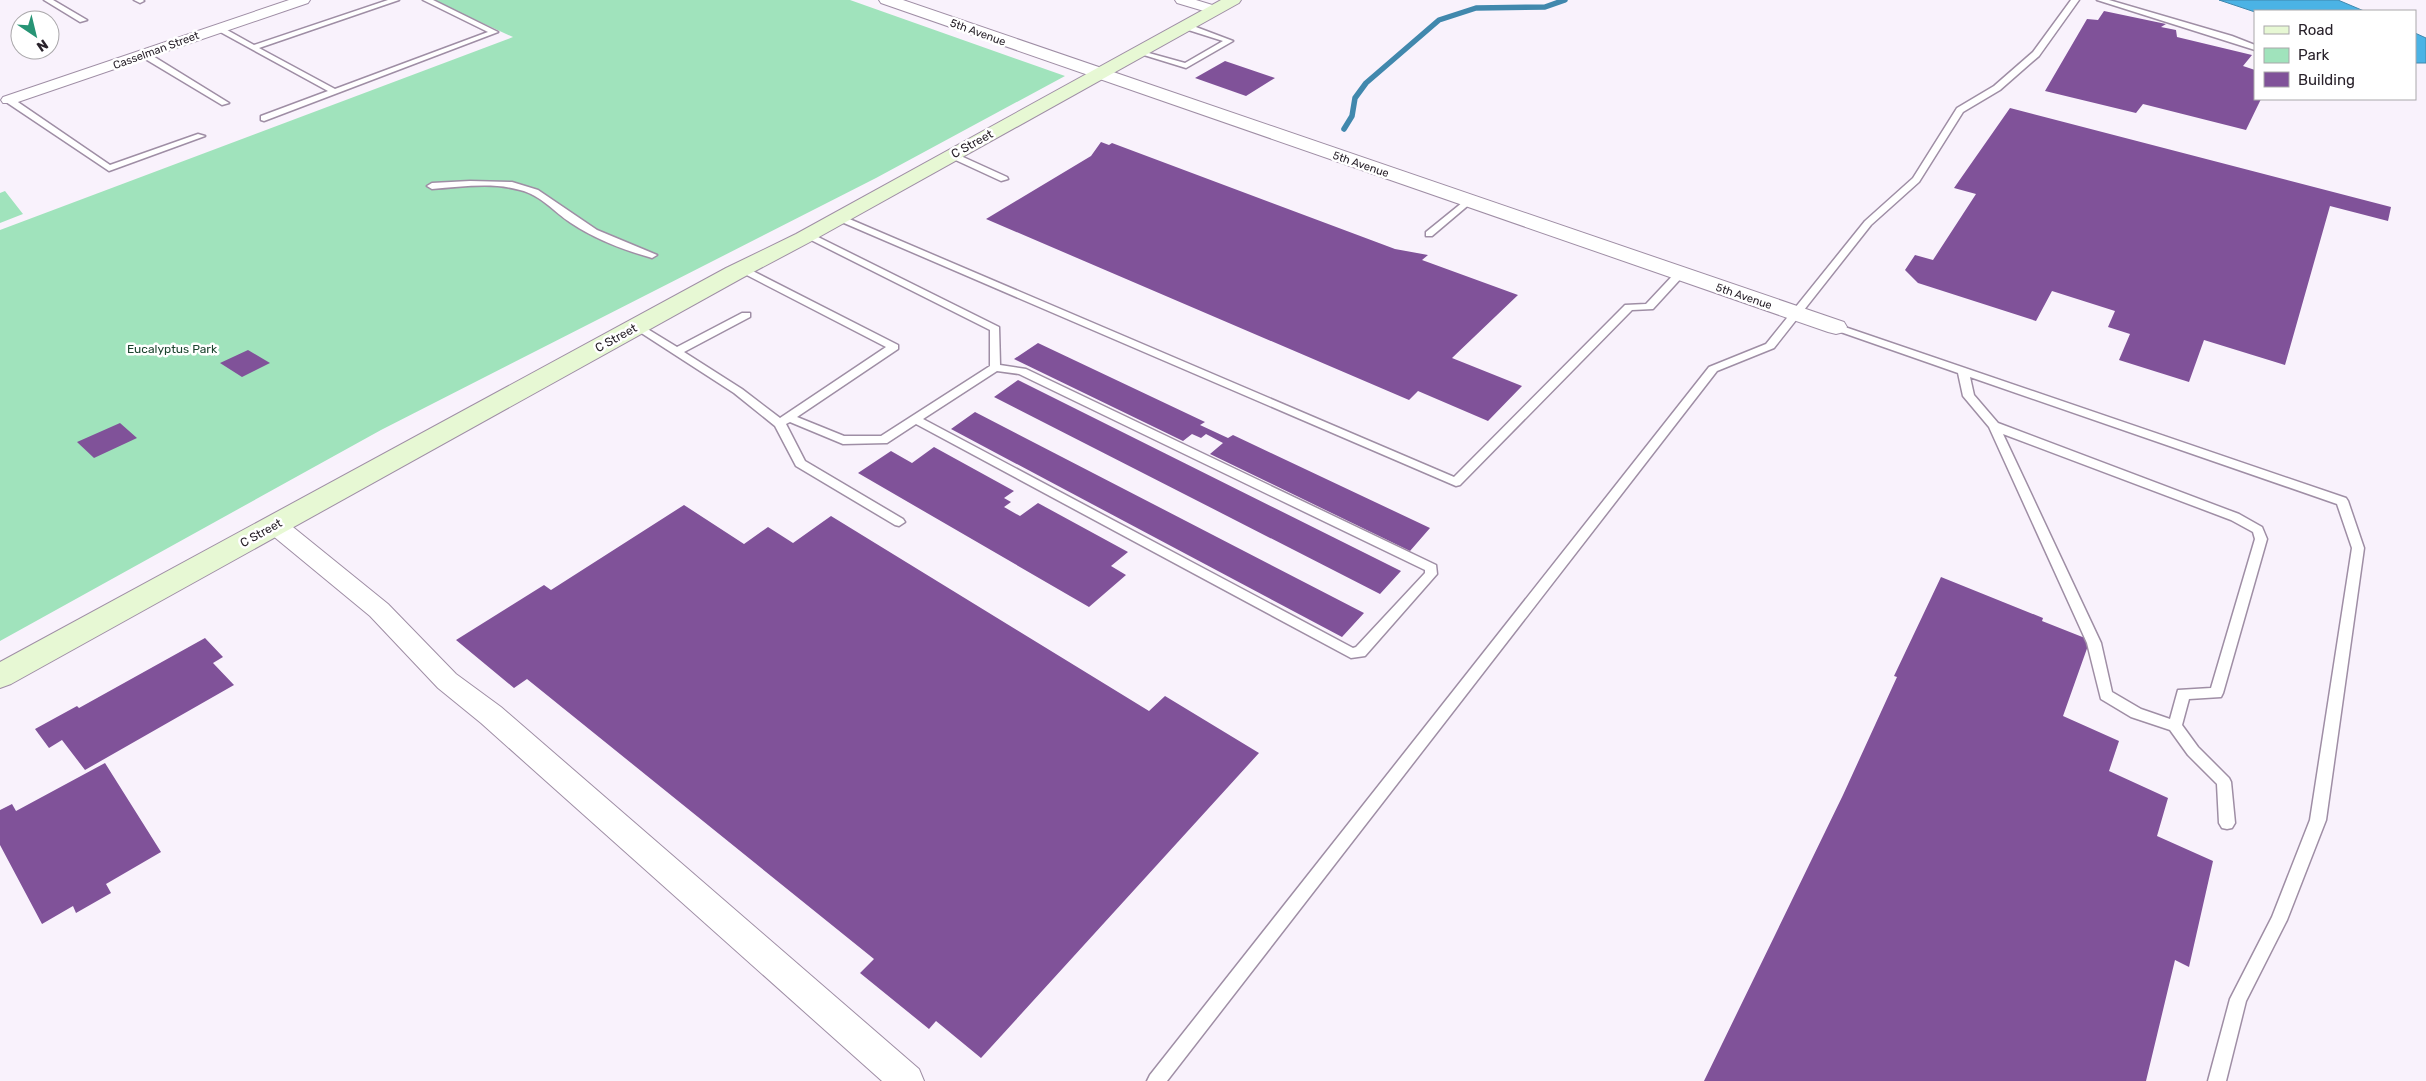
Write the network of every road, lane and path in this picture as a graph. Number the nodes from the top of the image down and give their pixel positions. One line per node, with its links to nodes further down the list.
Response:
1 (48, 0): 11 (lane)
2 (303, 0): 13 (street, Casselman Street)
3 (396, 0): 14 (lane)
4 (428, 0): 19 (lane)
5 (887, 0): 18 (street, 5th Avenue)
6 (1182, 0): 10 (street)
7 (1233, 0): 10 (main road, C Street)
8 (2075, 0): 34 (lane)
9 (2101, 0): 15 (lane)
10 (1214, 10): 12 (main road, C Street)
11 (83, 20)
12 (1185, 26): 16 (main road, C Street); 16 (lane)
13 (217, 28): 14 (lane); 17 (street, Casselman Street)
14 (253, 48): 19 (lane)
15 (2254, 48)
16 (1138, 52): 18 (main road, C Street)
17 (145, 55): 20 (street, Casselman Street); 21 (lane)
18 (1098, 74): 24 (main road, C Street); 27 (street, 5th Avenue)
19 (335, 92): 22 (lane)
20 (9, 100): 23 (lane)
21 (225, 103)
22 (264, 118)
23 (201, 136)
24 (952, 155): 25 (lane); 28 (main road, C Street)
25 (1004, 179)
26 (432, 186): 31 (lane)
27 (1468, 201): 29 (lane); 33 (street, 5th Avenue)
28 (840, 218): 30 (main road, C Street); 33 (lane)
29 (1429, 234)
30 (808, 235): 32 (main road, C Street); 39 (lane)
31 (652, 256)
32 (742, 269): 36 (main road, C Street); 42 (lane)
33 (1680, 274): 34 (street, 5th Avenue)
34 (1795, 313): 37 (street, 5th Avenue); 50 (lane)
35 (746, 315): 38 (lane)
36 (637, 327): 38 (lane); 45 (main road, C Street)
37 (1836, 327): 40 (lane)
38 (676, 352): 42 (lane)
39 (995, 366): 41 (lane); 41 (lane)
40 (1963, 370): 43 (lane); 51 (lane)
41 (915, 419): 42 (lane)
42 (784, 421): 44 (lane)
43 (1994, 426): 47 (lane); 47 (lane)
44 (899, 522)
45 (275, 525): 46 (main road, C Street); 49 (street)
46 (0, 676)
47 (2175, 726): 48 (lane)
48 (2227, 823)
49 (907, 1081)
50 (1156, 1081)
51 (2217, 1081)

